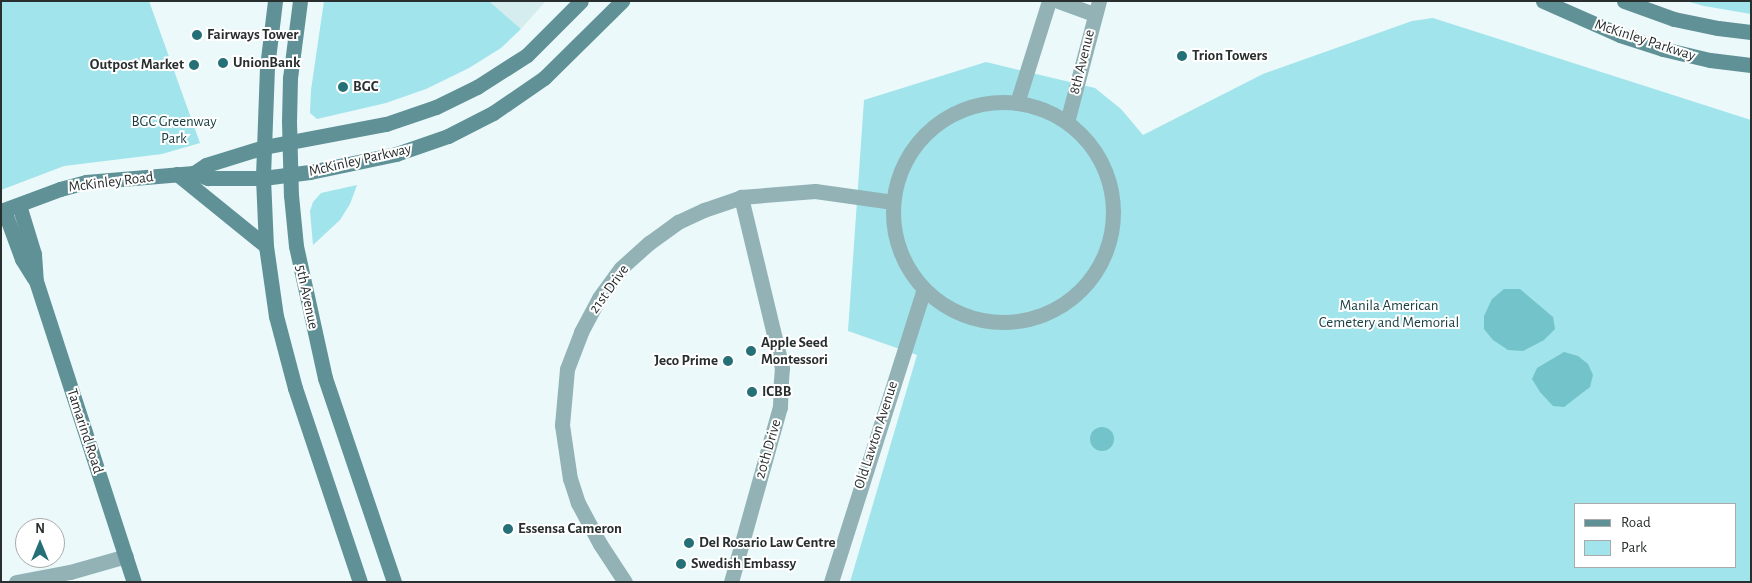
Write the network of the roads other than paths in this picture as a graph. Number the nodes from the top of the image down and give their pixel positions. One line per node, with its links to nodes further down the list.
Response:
1 (275, 1): 15 (main road, 5th Avenue)
2 (300, 1): 14 (main road, 5th Avenue)
3 (581, 1): 14 (main road, McKinley Parkway)
4 (622, 1): 18 (main road, McKinley Parkway)
5 (1049, 1): 12 (street)
6 (1058, 1): 9 (street)
7 (1543, 1): 11 (main road, McKinley Parkway)
8 (1624, 1): 10 (main road, McKinley Parkway)
9 (1097, 8): 13 (street, 8th Avenue)
10 (1751, 32)
11 (1751, 65)
12 (1017, 103): 13 (street); 21 (street)
13 (1067, 122): 26 (street)
14 (288, 142): 15 (main road, McKinley Parkway); 18 (main road, 5th Avenue)
15 (264, 148): 16 (main road, McKinley Road); 19 (main road, 5th Avenue)
16 (194, 173): 17 (main road, McKinley Road); 19 (main road, McKinley Road)
17 (177, 174): 22 (main road, McKinley Road); 24 (main road)
18 (290, 174): 19 (main road, McKinley Road); 31 (main road, 5th Avenue)
19 (263, 178): 24 (main road, 5th Avenue)
20 (742, 197): 21 (street, 21st Drive); 32 (street, 21st Drive); 33 (street, 20th Drive)
21 (893, 202): 26 (street)
22 (19, 205): 23 (main road, McKinley Road); 25 (main road, Tamarind Road)
23 (3, 211): 25 (main road, Tamarind Road)
24 (266, 246): 30 (main road, 5th Avenue)
25 (36, 281): 27 (main road, Tamarind Road)
26 (924, 289): 34 (street, Old Lawton Avenue)
27 (126, 556): 28 (street); 29 (main road, Tamarind Road)
28 (16, 582)
29 (134, 582)
30 (360, 582)
31 (394, 582)
32 (625, 582)
33 (731, 582)
34 (831, 582)

